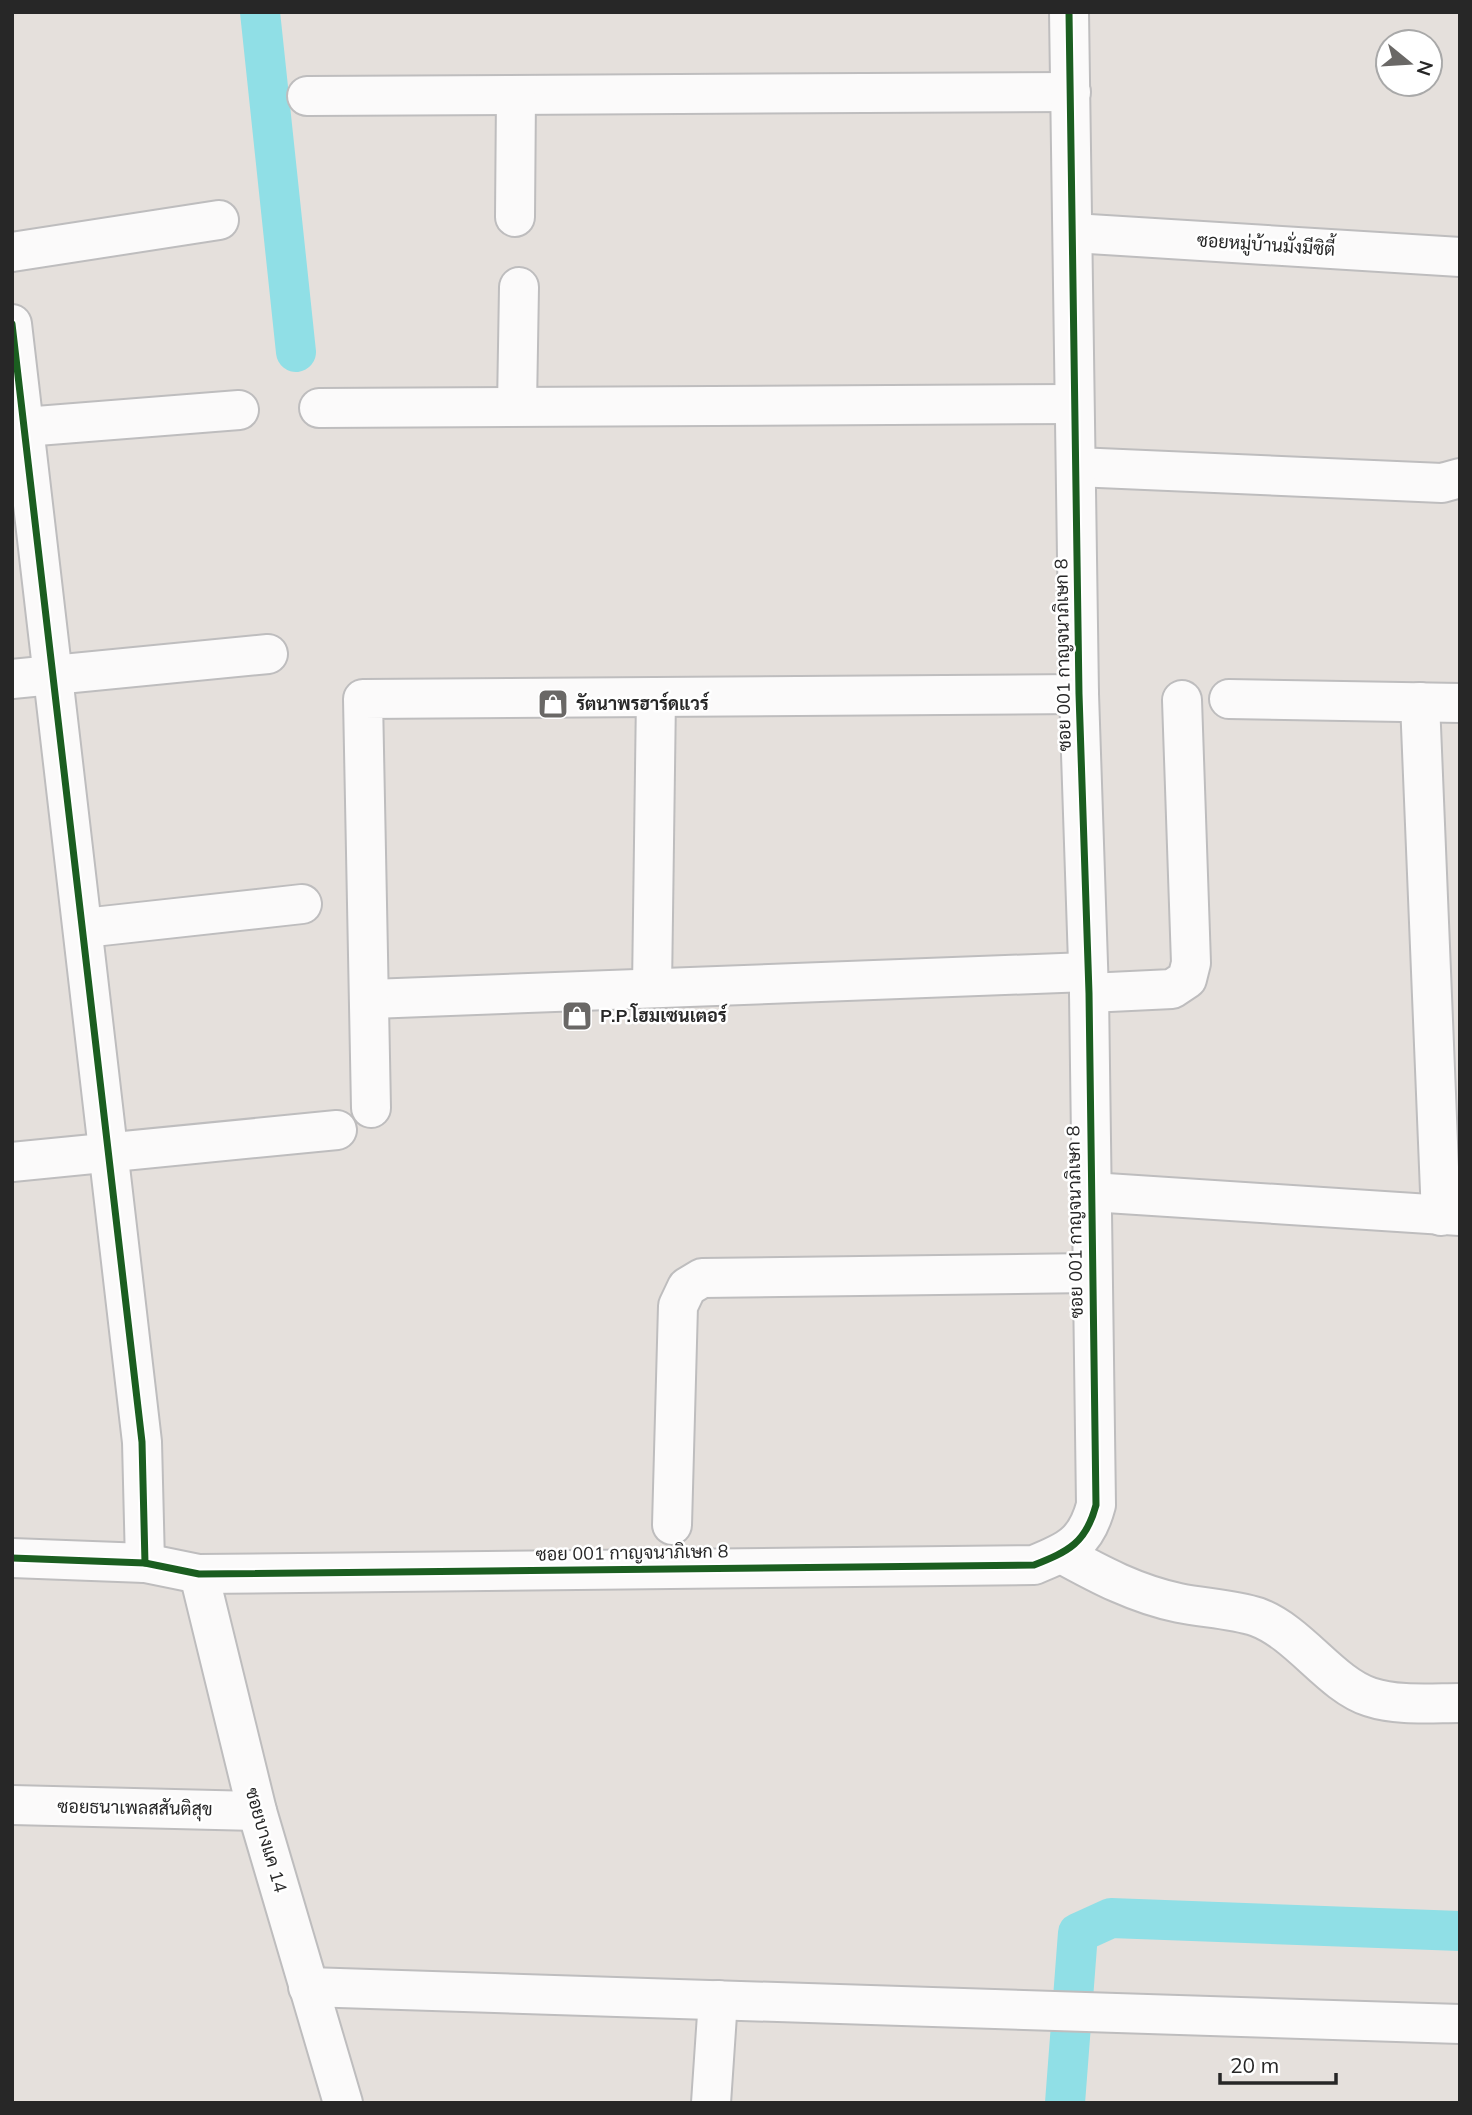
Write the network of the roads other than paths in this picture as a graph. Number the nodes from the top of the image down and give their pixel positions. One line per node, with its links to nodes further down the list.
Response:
1 (1069, 12): 2 (street, ซอย 001 กาญจนาภิเษก 8)
2 (1071, 92): 3 (street); 7 (street, ซอย 001 กาญจนาภิเษก 8)
3 (516, 95): 4 (street); 5 (street)
4 (307, 96)
5 (515, 218)
6 (219, 220): 8 (street)
7 (1073, 233): 9 (street, ซอยหมู่บ้านมั่งมีซิตี้); 12 (street, ซอย 001 กาญจนาภิเษก 8)
8 (12, 252)
9 (1460, 257)
10 (519, 287): 13 (street)
11 (12, 324): 16 (street)
12 (1074, 404): 13 (street); 17 (street, ซอย 001 กาญจนาภิเษก 8)
13 (517, 406): 14 (street)
14 (318, 408)
15 (239, 410): 16 (street)
16 (24, 427): 20 (street)
17 (1076, 467): 18 (street); 22 (street, ซอย 001 กาญจนาภิเษก 8)
18 (1460, 478)
19 (268, 653): 20 (street)
20 (53, 675): 21 (street); 29 (street)
21 (12, 679)
22 (1079, 694): 23 (street); 30 (street, ซอย 001 กาญจนาภิเษก 8)
23 (656, 697): 31 (street); 32 (street)
24 (1229, 699): 26 (street)
25 (1182, 700): 30 (street)
26 (1420, 702): 27 (street); 38 (street)
27 (1460, 703)
28 (302, 904): 29 (street)
29 (84, 928): 35 (street)
30 (1088, 982): 31 (street); 37 (street, ซอย 001 กาญจนาภิเษก 8)
31 (652, 988): 32 (street)
32 (371, 999): 33 (street)
33 (371, 1108)
34 (337, 1130): 35 (street)
35 (108, 1153): 36 (street); 43 (street)
36 (12, 1162)
37 (1091, 1192): 38 (street); 39 (street, ซอย 001 กาญจนาภิเษก 8)
38 (1450, 1216)
39 (1091, 1273): 40 (street); 41 (street, ซอย 001 กาญจนาภิเษก 8)
40 (672, 1525)
41 (1062, 1554): 44 (street, ซอย 001 กาญจนาภิเษก 8); 45 (street)
42 (12, 1558): 43 (street, ซอย 001 กาญจนาภิเษก 8)
43 (145, 1563): 44 (street, ซอย 001 กาญจนาภิเษก 8)
44 (199, 1574): 47 (street, ซอยบางแค 14)
45 (1460, 1703)
46 (12, 1805): 47 (street, ซอยธนาเพลสสันติสุข)
47 (257, 1811): 48 (street, ซอยบางแค 14)
48 (308, 1987): 49 (street); 51 (street, ซอยบางแค 14)
49 (718, 2000): 50 (street); 52 (street)
50 (1460, 2024)
51 (343, 2103)
52 (711, 2103)

